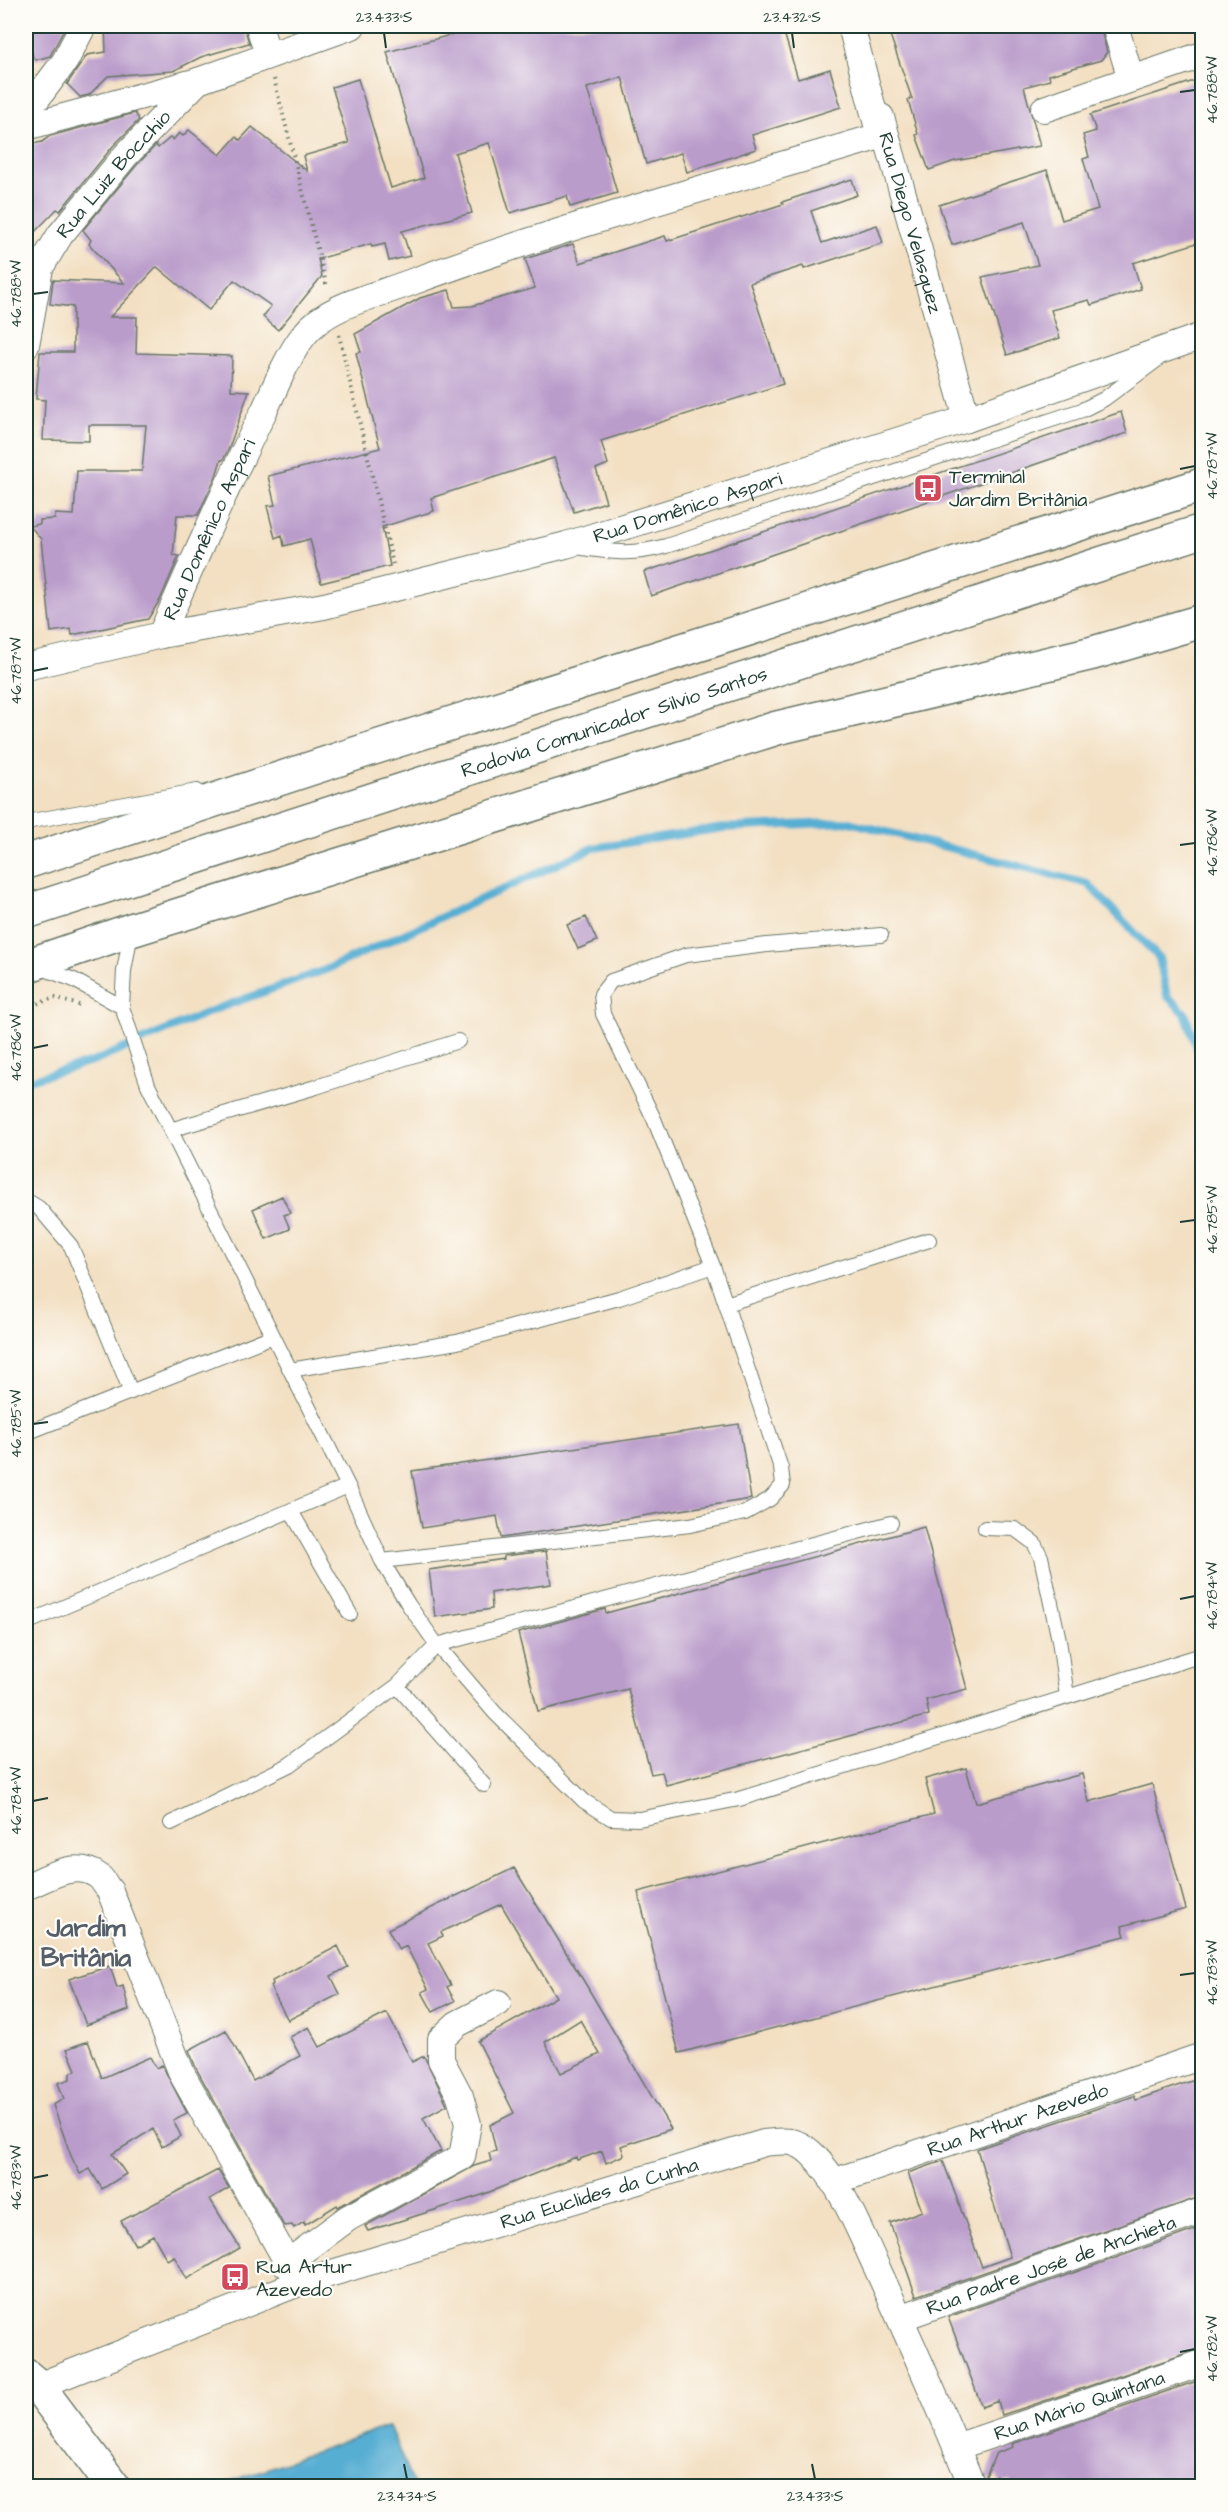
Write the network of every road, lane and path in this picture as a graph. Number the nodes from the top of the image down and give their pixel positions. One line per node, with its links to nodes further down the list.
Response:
1 (83, 26): 11 (street)
2 (259, 26): 6 (street)
3 (352, 26): 6 (street)
4 (852, 26): 13 (street, Rua Domênico Aspari); 17 (street, Rua Diego Velasquez)
5 (1115, 26): 8 (street)
6 (267, 55): 9 (street); 13 (path)
7 (1203, 55): 8 (street)
8 (1131, 79): 10 (street)
9 (198, 81): 12 (street); 15 (street, Rua Luiz Bocchio)
10 (1044, 109)
11 (26, 113)
12 (26, 128)
13 (333, 312): 21 (path); 23 (street, Rua Domênico Aspari)
14 (1203, 336): 16 (street, Rua Domênico Aspari)
15 (26, 345)
16 (1175, 345): 17 (street, Rua Domênico Aspari); 20 (lane)
17 (967, 419): 20 (street, Rua Domênico Aspari)
18 (1203, 485): 25 (main road)
19 (1203, 531): 28 (main road, Rodovia Comunicador Silvio Santos)
20 (566, 545): 21 (street, Rua Domênico Aspari)
21 (398, 588): 23 (street, Rua Domênico Aspari)
22 (1203, 621): 29 (main road)
23 (161, 635): 24 (street, Rua Domênico Aspari)
24 (26, 667)
25 (297, 773): 26 (lane); 27 (main road)
26 (26, 822)
27 (26, 861)
28 (26, 912)
29 (131, 930): 31 (main road); 33 (lane)
30 (881, 935): 38 (lane)
31 (28, 965): 33 (lane)
32 (26, 1007): 33 (path)
33 (124, 1013): 35 (lane)
34 (458, 1041): 35 (lane)
35 (170, 1130): 40 (lane)
36 (26, 1200): 42 (lane)
37 (929, 1240): 39 (lane)
38 (713, 1266): 39 (lane); 41 (lane)
39 (726, 1304): 48 (lane)
40 (273, 1336): 41 (lane); 42 (lane)
41 (290, 1370): 44 (lane)
42 (130, 1392): 43 (lane)
43 (26, 1433)
44 (348, 1486): 45 (lane); 48 (lane)
45 (291, 1511): 49 (lane); 50 (lane)
46 (891, 1523): 51 (lane)
47 (985, 1528): 54 (lane)
48 (382, 1561): 51 (lane)
49 (350, 1614)
50 (26, 1623)
51 (437, 1645): 53 (lane); 54 (lane)
52 (1203, 1655): 54 (lane)
53 (397, 1686): 55 (lane); 56 (lane)
54 (1067, 1697)
55 (484, 1785)
56 (171, 1823)
57 (26, 1887): 62 (street)
58 (498, 2003): 62 (street)
59 (1203, 2056): 60 (street, Rua Arthur Azevedo)
60 (833, 2182): 62 (street, Rua Euclides da Cunha); 63 (street, Rua Euclides da Cunha)
61 (1203, 2211): 63 (street, Rua Padre José de Anchieta)
62 (293, 2274): 65 (street, Rua Euclides da Cunha)
63 (900, 2318): 66 (street, Rua Euclides da Cunha)
64 (1203, 2362): 66 (street, Rua Mário Quintana)
65 (32, 2381): 67 (main road)
66 (956, 2446): 68 (street, Rua Euclides da Cunha)
67 (113, 2487)
68 (972, 2487)

